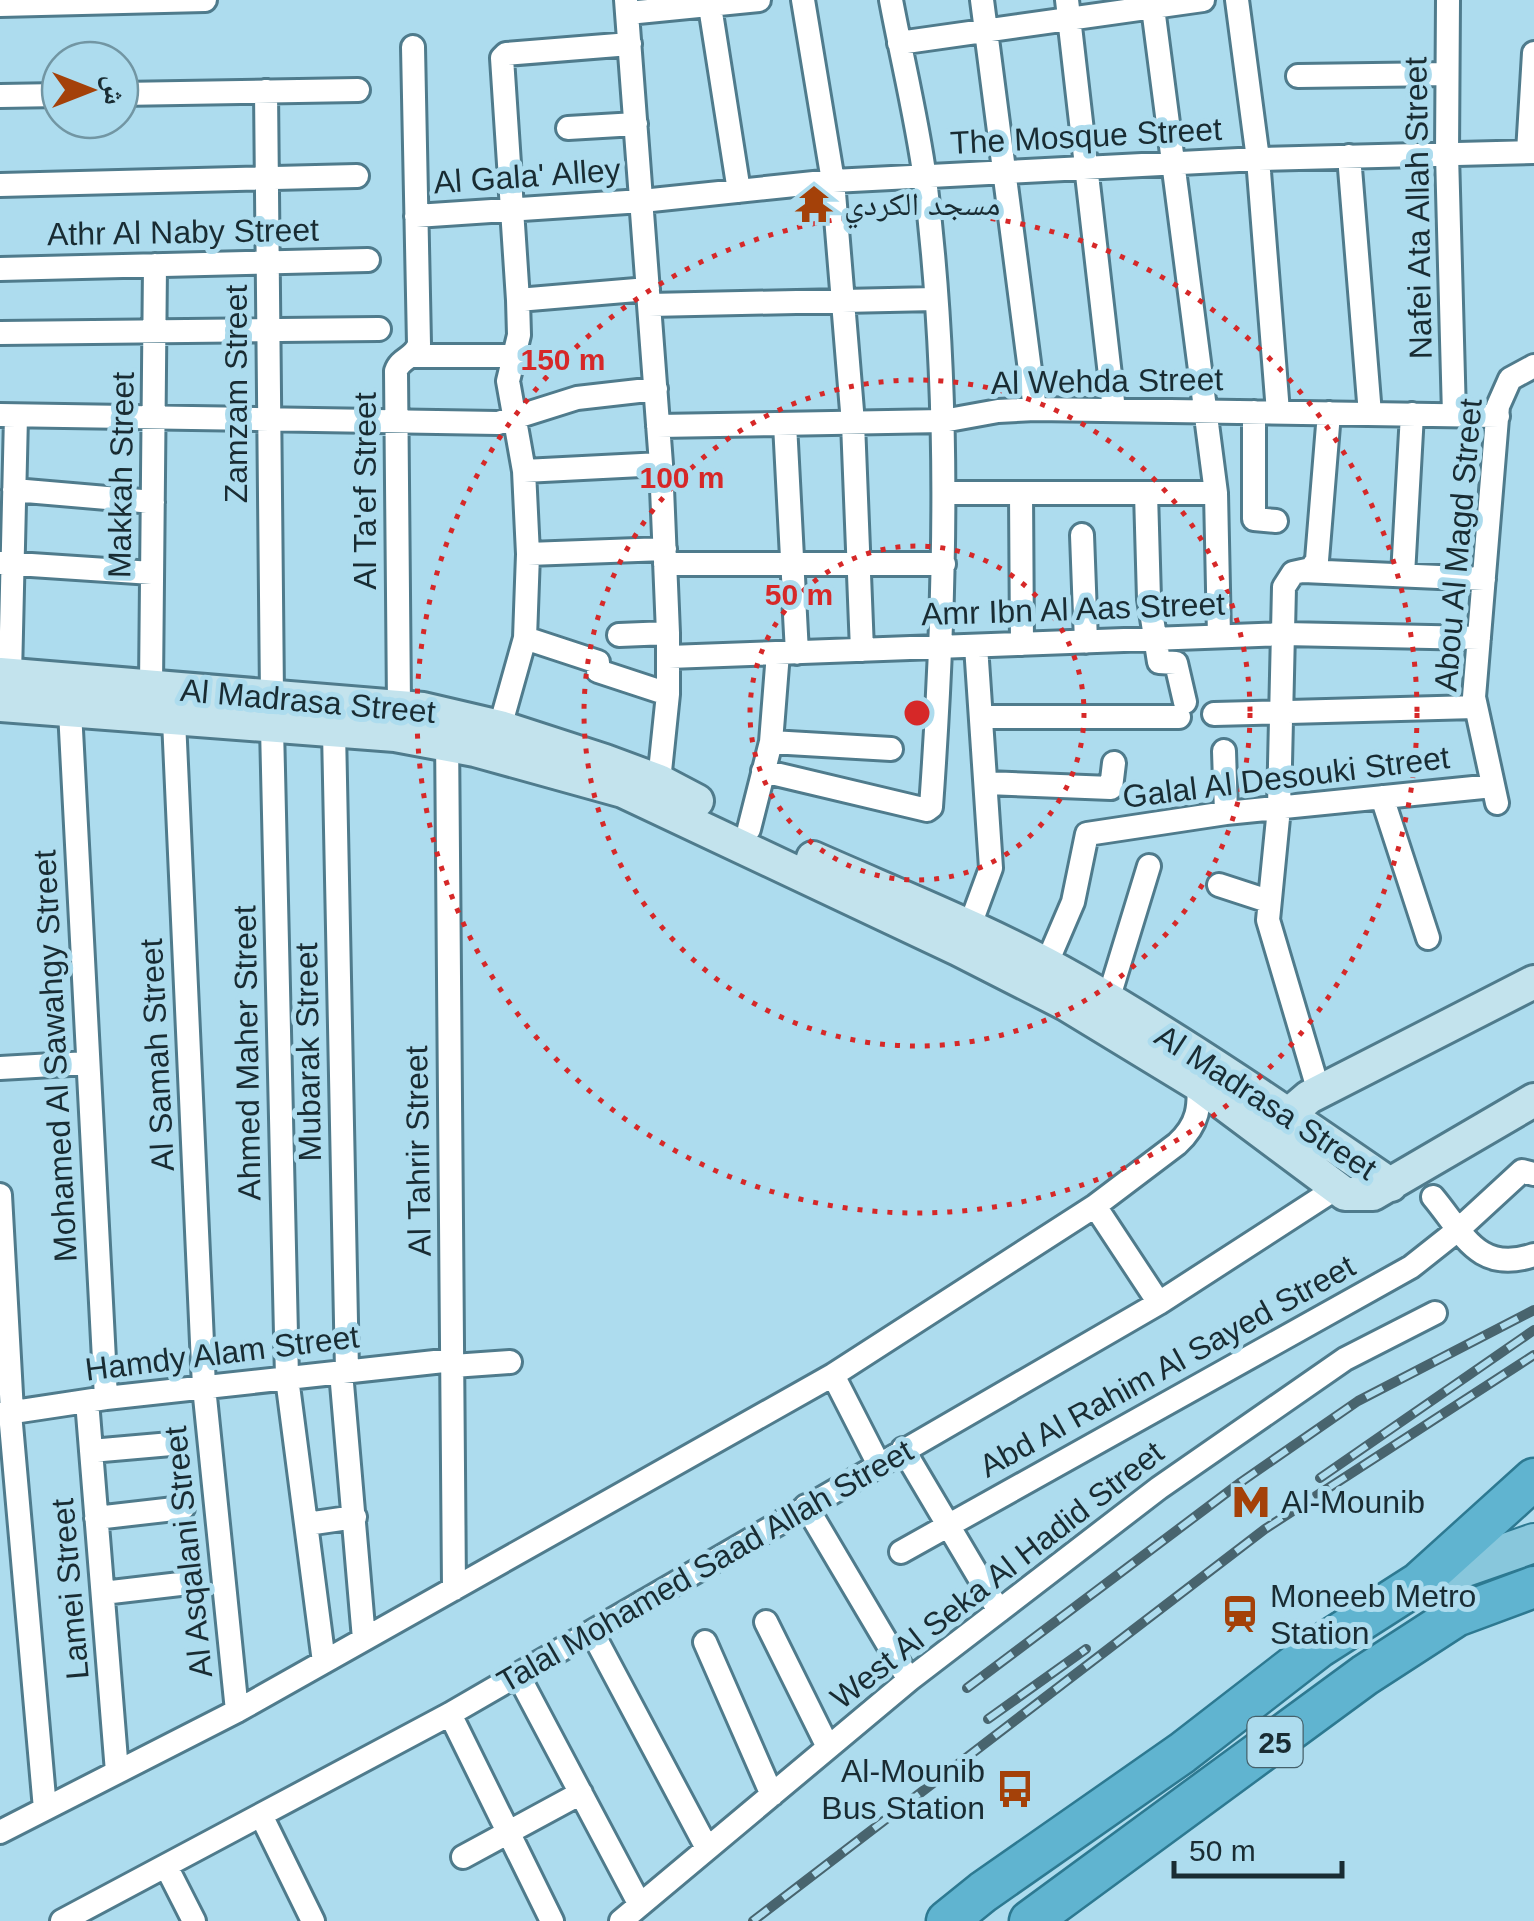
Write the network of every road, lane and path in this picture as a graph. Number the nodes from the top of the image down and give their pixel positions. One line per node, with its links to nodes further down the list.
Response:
1 (205, 0): 11 (street)
2 (759, 0): 9 (street)
3 (803, 0): 39 (street)
4 (891, 0): 15 (street)
5 (982, 0): 14 (street)
6 (1203, 0): 10 (street)
7 (1237, 0): 32 (street)
8 (1448, 0): 20 (street, Nafei Ata Allah Street)
9 (709, 3): 12 (street); 41 (street)
10 (1152, 3): 13 (street); 33 (street)
11 (0, 5)
12 (627, 6): 16 (street)
13 (1068, 9): 14 (street); 34 (street)
14 (986, 29): 15 (street); 35 (street)
15 (899, 43): 37 (street)
16 (630, 44): 27 (street); 43 (street)
17 (413, 47): 44 (street, Al Ta'ef Street)
18 (1534, 52): 19 (street)
19 (1534, 66): 29 (street)
20 (1448, 74): 21 (street); 30 (street, Nafei Ata Allah Street)
21 (1298, 76)
22 (358, 90): 23 (street)
23 (266, 91): 24 (street); 38 (street, Zamzam Street)
24 (140, 94)
25 (40, 95): 26 (street)
26 (0, 96)
27 (636, 124): 28 (street); 42 (street)
28 (568, 128)
29 (1531, 152): 30 (street, The Mosque Street)
30 (1447, 154): 31 (street, The Mosque Street); 69 (street, Nafei Ata Allah Street)
31 (1349, 156): 32 (street, The Mosque Street); 67 (street)
32 (1258, 160): 33 (street, The Mosque Street); 65 (street)
33 (1171, 164): 34 (street, The Mosque Street); 63 (street)
34 (1086, 168): 35 (street, The Mosque Street); 62 (street)
35 (1005, 172): 37 (street, The Mosque Street); 61 (street)
36 (357, 176): 38 (street)
37 (924, 177): 39 (street, The Mosque Street); 50 (street)
38 (267, 178): 40 (street); 46 (street, Zamzam Street)
39 (833, 181): 41 (street, The Mosque Street); 52 (street)
40 (0, 185)
41 (739, 191): 42 (street, The Mosque Street)
42 (642, 200): 43 (street, Al Gala' Alley); 49 (street)
43 (512, 210): 44 (street, Al Gala' Alley); 51 (street)
44 (416, 216): 57 (street, Al Ta'ef Street)
45 (368, 260): 46 (street, Athr Al Naby Street)
46 (267, 262): 47 (street, Athr Al Naby Street); 53 (street, Zamzam Street)
47 (155, 265): 48 (street, Athr Al Naby Street); 55 (street, Makkah Street)
48 (0, 269)
49 (649, 297): 51 (street); 52 (street); 60 (street)
50 (935, 299): 52 (street); 74 (street)
51 (518, 300): 58 (street)
52 (843, 301): 77 (street)
53 (268, 330): 54 (street); 55 (street); 75 (street, Zamzam Street)
54 (380, 330)
55 (154, 332): 56 (street); 72 (street, Makkah Street)
56 (0, 333)
57 (411, 356): 58 (street); 76 (street, Al Ta'ef Street)
58 (514, 356): 73 (street)
59 (1534, 366): 71 (street, Abou Al Magd Street)
60 (656, 389): 73 (street); 79 (street)
61 (1034, 409): 62 (street, Al Wehda Street); 74 (street, Al Wehda Street)
62 (1114, 410): 63 (street, Al Wehda Street)
63 (1206, 411): 64 (street, Al Wehda Street); 86 (street)
64 (1254, 412): 65 (street, Al Wehda Street); 88 (street)
65 (1278, 412): 66 (street, Al Wehda Street)
66 (1329, 413): 67 (street, Al Wehda Street); 96 (street)
67 (1370, 414): 68 (street, Al Wehda Street)
68 (1412, 414): 69 (street, Al Wehda Street); 98 (street)
69 (1454, 415): 71 (street, Al Wehda Street)
70 (8, 416): 72 (street); 82 (street)
71 (1498, 416): 99 (street, Abou Al Magd Street)
72 (154, 419): 75 (street); 87 (street, Makkah Street)
73 (517, 419): 76 (street); 81 (street)
74 (943, 421): 77 (street, Al Wehda Street); 83 (street)
75 (268, 422): 76 (street); 122 (street, Zamzam Street)
76 (396, 423): 119 (street, Al Ta'ef Street)
77 (852, 423): 78 (street, Al Wehda Street); 94 (street)
78 (784, 424): 79 (street, Al Wehda Street); 93 (street)
79 (658, 426): 80 (street)
80 (661, 464): 81 (street); 91 (street)
81 (524, 471): 90 (street)
82 (14, 490): 87 (street); 92 (street)
83 (944, 493): 84 (street); 95 (street)
84 (1021, 493): 85 (street); 108 (street)
85 (1146, 494): 86 (street); 106 (street)
86 (1216, 494): 103 (street)
87 (153, 502): 97 (street, Makkah Street)
88 (1276, 521)
89 (1082, 534): 107 (street)
90 (528, 554): 91 (street); 104 (street)
91 (665, 557): 93 (street); 100 (street)
92 (6, 564): 97 (street); 115 (street)
93 (792, 564): 94 (street); 112 (street)
94 (858, 564): 95 (street); 111 (street)
95 (944, 564): 110 (street)
96 (1303, 571): 98 (street); 101 (street)
97 (152, 573): 116 (street, Makkah Street)
98 (1403, 576): 99 (street)
99 (1484, 579): 105 (street, Abou Al Magd Street)
100 (668, 633): 102 (street); 113 (street)
101 (1284, 634): 103 (street, Amr Ibn Al Aas Street); 105 (street, Amr Ibn Al Aas Street); 123 (street)
102 (619, 635)
103 (1219, 636): 106 (street, Amr Ibn Al Aas Street)
104 (524, 638): 118 (street); 127 (street)
105 (1479, 638): 120 (street, Abou Al Magd Street)
106 (1156, 640): 107 (street, Amr Ibn Al Aas Street); 125 (street)
107 (1086, 642): 108 (street, Amr Ibn Al Aas Street)
108 (1022, 644): 109 (street, Amr Ibn Al Aas Street)
109 (976, 646): 110 (street, Amr Ibn Al Aas Street); 117 (street)
110 (942, 647): 111 (street, Amr Ibn Al Aas Street); 114 (street)
111 (862, 650): 112 (street, Amr Ibn Al Aas Street)
112 (788, 653): 113 (street, Amr Ibn Al Aas Street); 130 (street)
113 (669, 657): 118 (street)
114 (940, 684): 117 (street); 134 (street)
115 (3, 685): 116 (main road, Al Madrasa Street); 121 (main road, Al Madrasa Street)
116 (151, 686): 122 (main road, Al Madrasa Street)
117 (980, 686): 125 (street)
118 (668, 694): 136 (street)
119 (399, 705): 122 (main road, Al Madrasa Street); 128 (main road, Al Madrasa Street)
120 (1475, 707): 123 (street); 137 (street, Abou Al Magd Street)
121 (70, 712): 126 (main road, Al Madrasa Street); 152 (street, Mohamed Al Sawahgy Street)
122 (272, 712): 126 (main road, Al Madrasa Street); 129 (main road, Al Madrasa Street); 172 (street, Ahmed Maher Street)
123 (1281, 712): 124 (street); 139 (street)
124 (1214, 714)
125 (982, 716): 135 (street)
126 (174, 720): 173 (street, Al Samah Street)
127 (500, 727): 128 (main road, Al Madrasa Street); 136 (main road, Al Madrasa Street)
128 (448, 729): 129 (main road, Al Madrasa Street); 136 (main road, Al Madrasa Street); 169 (street, Al Tahrir Street)
129 (334, 732): 170 (street, Mubarak Street)
130 (770, 742): 131 (street); 134 (street)
131 (891, 749)
132 (1224, 751): 140 (street)
133 (1114, 763): 135 (street)
134 (764, 771): 141 (street)
135 (987, 782): 143 (street)
136 (656, 792): 141 (main road, Al Madrasa Street); 154 (main road, Al Madrasa Street)
137 (1495, 795): 138 (street, Galal Al Desouki Street)
138 (1382, 797): 139 (street, Galal Al Desouki Street); 148 (street)
139 (1279, 808): 140 (street, Galal Al Desouki Street); 146 (street)
140 (1226, 813): 149 (street, Galal Al Desouki Street)
141 (749, 829): 147 (main road, Al Madrasa Street)
142 (1150, 866): 151 (street)
143 (991, 868): 144 (street); 147 (street)
144 (1016, 871)
145 (1219, 885): 146 (street)
146 (1268, 902): 155 (street)
147 (969, 928): 149 (main road, Al Madrasa Street)
148 (1428, 938)
149 (1046, 964): 151 (main road, Al Madrasa Street)
150 (1534, 982): 155 (main road)
151 (1108, 1000): 154 (main road, Al Madrasa Street)
152 (88, 1063): 153 (street); 174 (street, Mohamed Al Sawahgy Street)
153 (0, 1068)
154 (1198, 1070): 157 (main road, Al Madrasa Street); 160 (main road, Al Madrasa Street); 163 (street)
155 (1319, 1092): 157 (main road)
156 (1534, 1100): 159 (main road)
157 (1288, 1115): 159 (main road, Al Madrasa Street)
158 (1529, 1172): 164 (street, Abd Al Rahim Al Sayed Street)
159 (1391, 1185): 160 (main road, Al Madrasa Street)
160 (1335, 1189): 166 (street, Talal Mohamed Saad Allah Street)
161 (0, 1196): 175 (street)
162 (1433, 1197): 164 (street)
163 (1095, 1206): 166 (street); 171 (street)
164 (1459, 1228): 165 (street); 186 (street, Abd Al Rahim Al Sayed Street)
165 (1534, 1256)
166 (1159, 1304): 177 (street, Talal Mohamed Saad Allah Street)
167 (1435, 1314): 194 (street, West Al Seka Al Hadid Street)
168 (510, 1362): 169 (street, Hamdy Alam Street)
169 (453, 1363): 170 (street, Hamdy Alam Street); 192 (street, Al Tahrir Street)
170 (344, 1372): 172 (street, Hamdy Alam Street); 183 (street, Mubarak Street)
171 (832, 1375): 179 (street); 192 (street)
172 (288, 1378): 173 (street, Hamdy Alam Street); 185 (street, Ahmed Maher Street)
173 (204, 1387): 174 (street, Hamdy Alam Street); 202 (street, Al Asqalani Street)
174 (96, 1399): 175 (street, Hamdy Alam Street); 178 (street, Lamei Street)
175 (7, 1413): 208 (street)
176 (171, 1444): 178 (street)
177 (904, 1449): 179 (street, Talal Mohamed Saad Allah Street); 186 (street)
178 (91, 1451): 184 (street, Lamei Street)
179 (878, 1463): 181 (street, Talal Mohamed Saad Allah Street)
180 (1534, 1479): 189 (highway)
181 (806, 1506): 196 (street, Talal Mohamed Saad Allah Street); 201 (street)
182 (182, 1508): 184 (street)
183 (355, 1517): 185 (street); 197 (street, Mubarak Street)
184 (96, 1518): 193 (street, Lamei Street)
185 (307, 1524): 199 (street, Ahmed Maher Street)
186 (948, 1524): 188 (street, Abd Al Rahim Al Sayed Street); 194 (street)
187 (1534, 1543): 189 (main road)
188 (900, 1552)
189 (1419, 1582): 221 (highway, 25)
190 (180, 1584): 193 (street)
191 (1534, 1587): 222 (highway, 25)
192 (454, 1588): 197 (street)
193 (103, 1593): 205 (street, Lamei Street)
194 (999, 1611): 201 (street, West Al Seka Al Hadid Street)
195 (766, 1622): 204 (street)
196 (592, 1632): 200 (street, Talal Mohamed Saad Allah Street); 212 (street)
197 (364, 1640): 199 (street)
198 (705, 1642): 207 (street)
199 (324, 1662): 202 (street)
200 (518, 1675): 203 (street, Talal Mohamed Saad Allah Street); 206 (street)
201 (909, 1680): 204 (street, West Al Seka Al Hadid Street)
202 (237, 1711): 205 (street)
203 (450, 1714): 209 (street, Talal Mohamed Saad Allah Street); 211 (street)
204 (828, 1747): 207 (street, West Al Seka Al Hadid Street)
205 (117, 1772): 208 (street)
206 (581, 1793): 211 (street); 215 (street)
207 (772, 1795): 212 (street, West Al Seka Al Hadid Street)
208 (45, 1809): 210 (street)
209 (261, 1815): 214 (street, Talal Mohamed Saad Allah Street); 218 (street)
210 (0, 1832)
211 (509, 1832): 213 (street); 219 (street)
212 (707, 1848): 215 (street, West Al Seka Al Hadid Street)
213 (463, 1857)
214 (166, 1866): 216 (street, Talal Mohamed Saad Allah Street); 217 (street)
215 (640, 1905): 220 (street, West Al Seka Al Hadid Street)
216 (62, 1921)
217 (194, 1921)
218 (313, 1921)
219 (552, 1921)
220 (621, 1921)
221 (947, 1921)
222 (1030, 1921)

